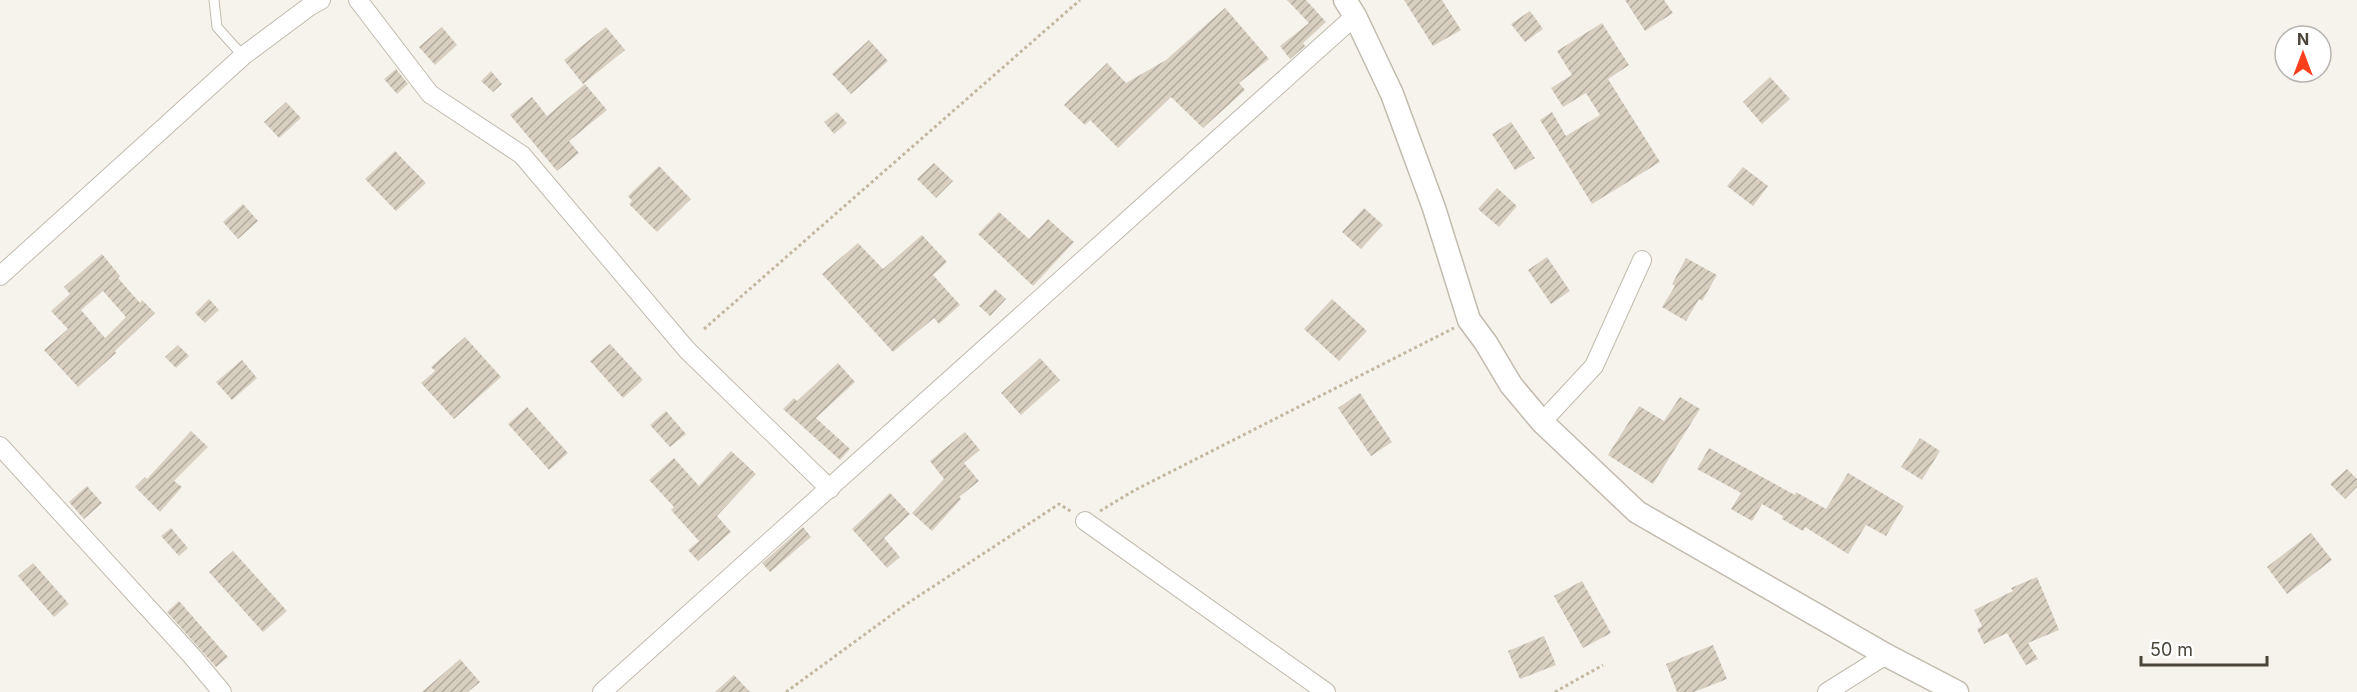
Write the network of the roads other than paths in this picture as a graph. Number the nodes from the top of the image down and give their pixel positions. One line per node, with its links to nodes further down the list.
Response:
1 (214, 0): 5 (lane)
2 (321, 0): 5 (street)
3 (358, 0): 10 (street)
4 (1350, 8): 8 (street); 10 (street)
5 (243, 56): 7 (street)
6 (1642, 260): 8 (street)
7 (0, 276)
8 (1542, 422): 12 (street)
9 (0, 446): 13 (street)
10 (830, 489): 14 (street)
11 (1085, 521): 15 (street)
12 (1886, 655): 16 (street); 17 (street)
13 (222, 692)
14 (602, 692)
15 (1326, 692)
16 (1827, 692)
17 (1957, 692)

